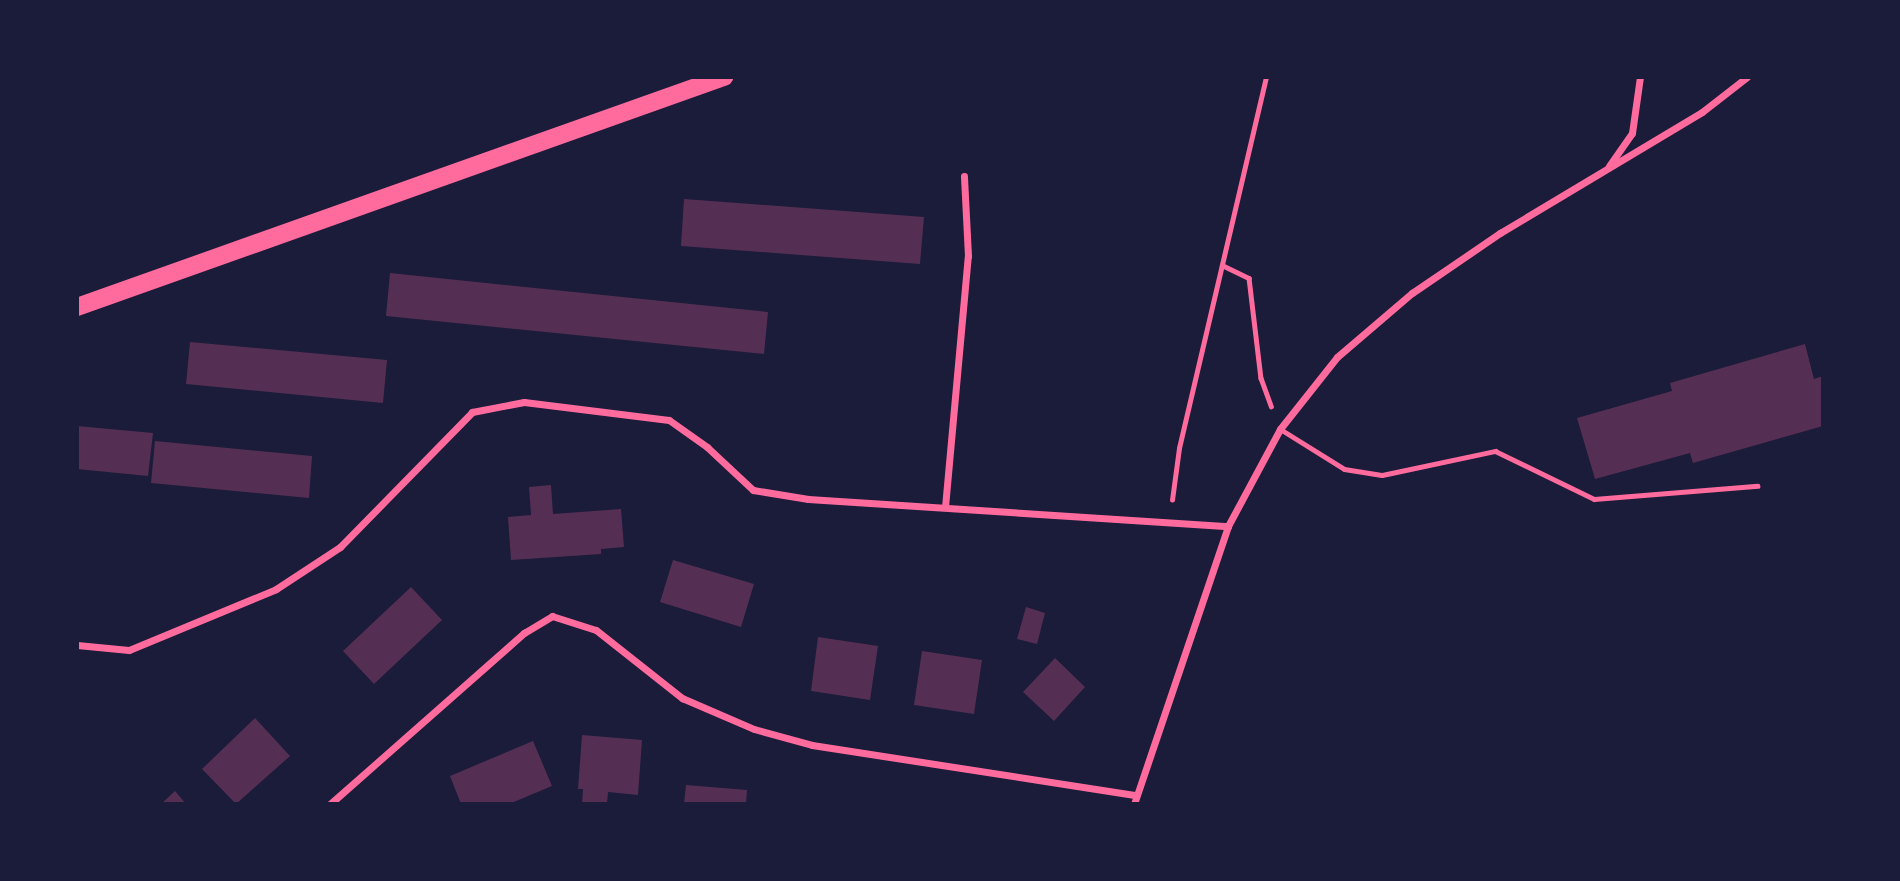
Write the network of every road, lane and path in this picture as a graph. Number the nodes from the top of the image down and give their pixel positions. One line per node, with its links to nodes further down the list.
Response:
1 (724, 77): 8 (main road)
2 (1266, 77): 7 (path)
3 (1640, 77): 5 (street)
4 (1747, 77): 5 (street)
5 (1606, 169): 9 (street)
6 (964, 176): 11 (street)
7 (1222, 265): 9 (path); 12 (path)
8 (77, 307)
9 (1280, 429): 10 (lane); 13 (street)
10 (1757, 486)
11 (945, 507): 12 (street); 14 (street)
12 (1169, 522): 13 (street)
13 (1228, 526): 15 (street)
14 (77, 645)
15 (1136, 795): 16 (street); 17 (street)
16 (330, 804)
17 (1134, 804)

